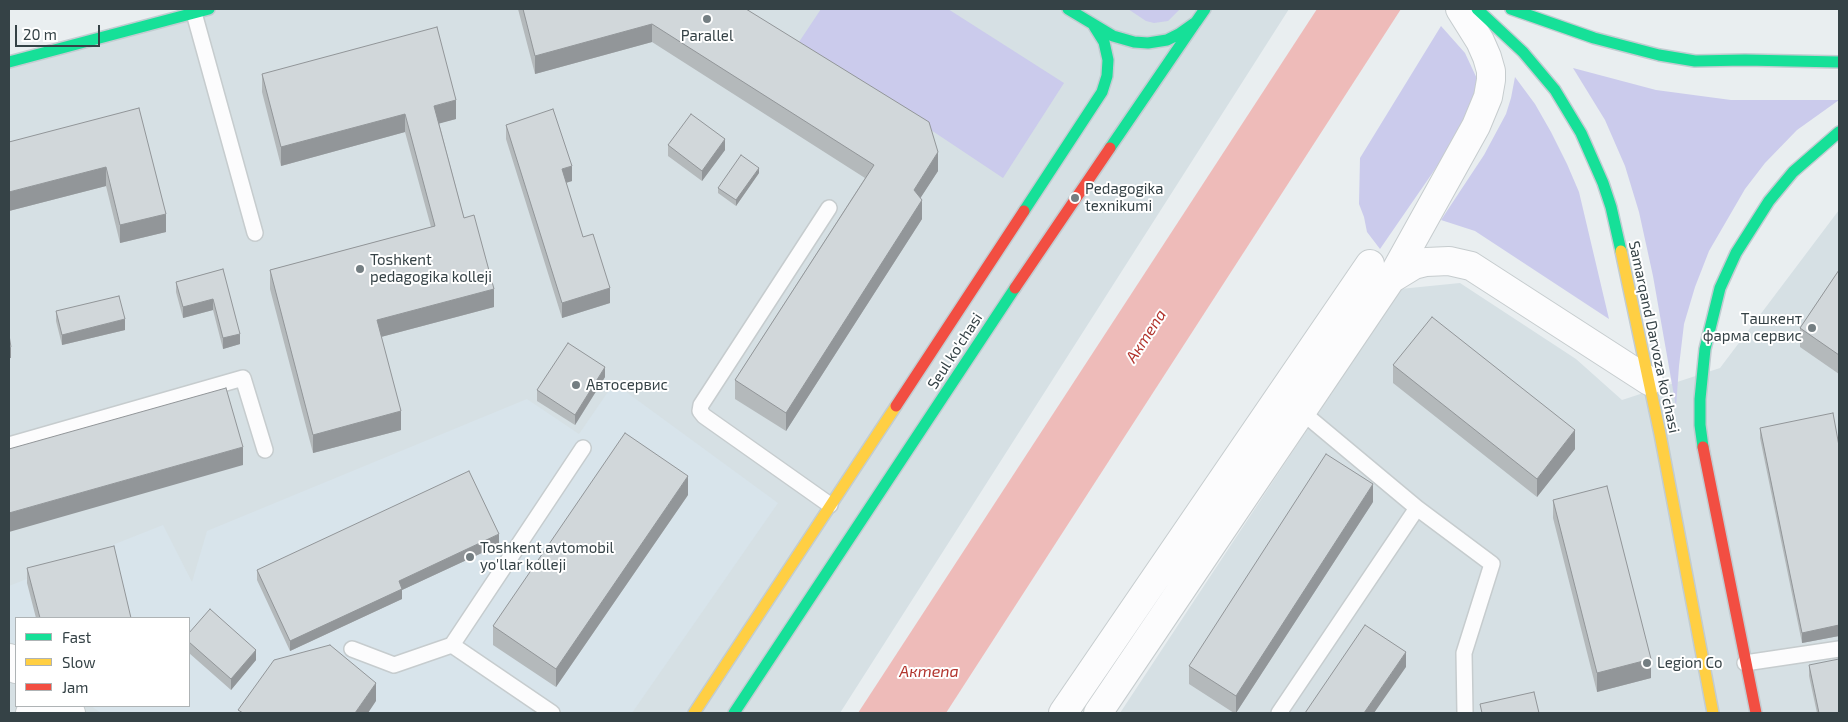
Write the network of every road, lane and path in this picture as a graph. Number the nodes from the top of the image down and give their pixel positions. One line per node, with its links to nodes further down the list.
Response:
1 (209, 9): 7 (main road)
2 (1068, 9): 9 (main road)
3 (1205, 9): 8 (main road, Seul ko'chasi)
4 (1460, 9): 15 (street)
5 (1477, 9): 16 (main road, Samarqand Darvoza koʻchasi)
6 (1511, 9): 11 (main road)
7 (194, 13): 10 (main road); 14 (lane)
8 (1196, 22): 9 (main road); 29 (main road, Seul ko'chasi)
9 (1094, 26): 21 (main road)
10 (9, 62)
11 (1839, 62)
12 (1839, 132): 26 (main road, Samarqand Darvoza koʻchasi)
13 (829, 208): 21 (lane)
14 (255, 233)
15 (1380, 272): 16 (street); 17 (street); 30 (street)
16 (1649, 382): 34 (main road, Samarqand Darvoza koʻchasi)
17 (1302, 412): 22 (lane); 31 (street)
18 (9, 445): 20 (lane)
19 (583, 448): 23 (lane)
20 (265, 450)
21 (830, 505): 28 (main road)
22 (1417, 508): 32 (lane); 33 (lane)
23 (452, 644): 24 (lane); 27 (lane)
24 (352, 649)
25 (1839, 649): 26 (lane)
26 (1745, 663): 35 (main road, Samarqand Darvoza koʻchasi)
27 (552, 713)
28 (694, 713)
29 (734, 713)
30 (1063, 713)
31 (1098, 713)
32 (1279, 713)
33 (1465, 713)
34 (1713, 713)
35 (1756, 713)

